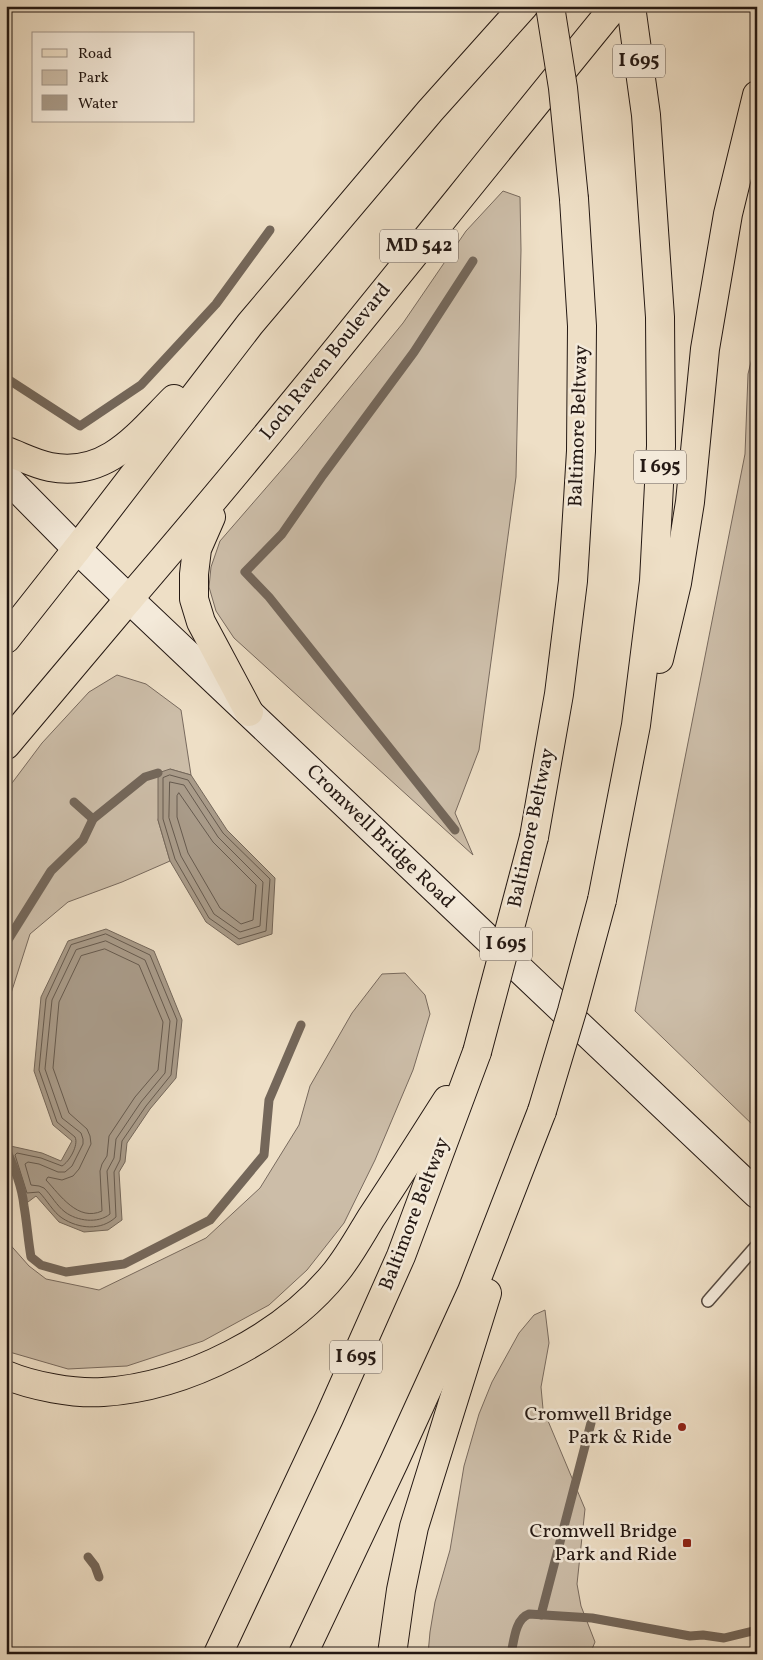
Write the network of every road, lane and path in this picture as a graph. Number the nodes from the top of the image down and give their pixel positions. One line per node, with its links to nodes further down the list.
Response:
1 (524, 6): 6 (main road)
2 (550, 6): 16 (main road, Baltimore Beltway / I 695, bridge)
3 (615, 6): 9 (main road, Loch Raven Boulevard / MD 542)
4 (631, 6): 15 (main road, I 695)
5 (757, 95): 15 (main road)
6 (250, 324): 7 (main road); 10 (main road)
7 (6, 451)
8 (6, 477): 10 (main road, Cromwell Bridge Road)
9 (224, 488): 11 (main road, Loch Raven Boulevard / MD 542); 13 (main road)
10 (77, 549): 11 (main road, Cromwell Bridge Road); 12 (main road)
11 (129, 599): 13 (main road, Cromwell Bridge Road); 14 (main road, Loch Raven Boulevard)
12 (6, 639)
13 (249, 712): 18 (main road, Cromwell Bridge Road)
14 (6, 745)
15 (617, 817): 17 (main road, I 695, bridge)
16 (478, 1052): 21 (main road); 22 (main road, Baltimore Beltway / I 695)
17 (530, 1140): 23 (main road, I 695); 24 (main road)
18 (757, 1194)
19 (757, 1245): 20 (lane)
20 (708, 1301)
21 (6, 1375)
22 (218, 1654)
23 (303, 1654)
24 (392, 1654)

